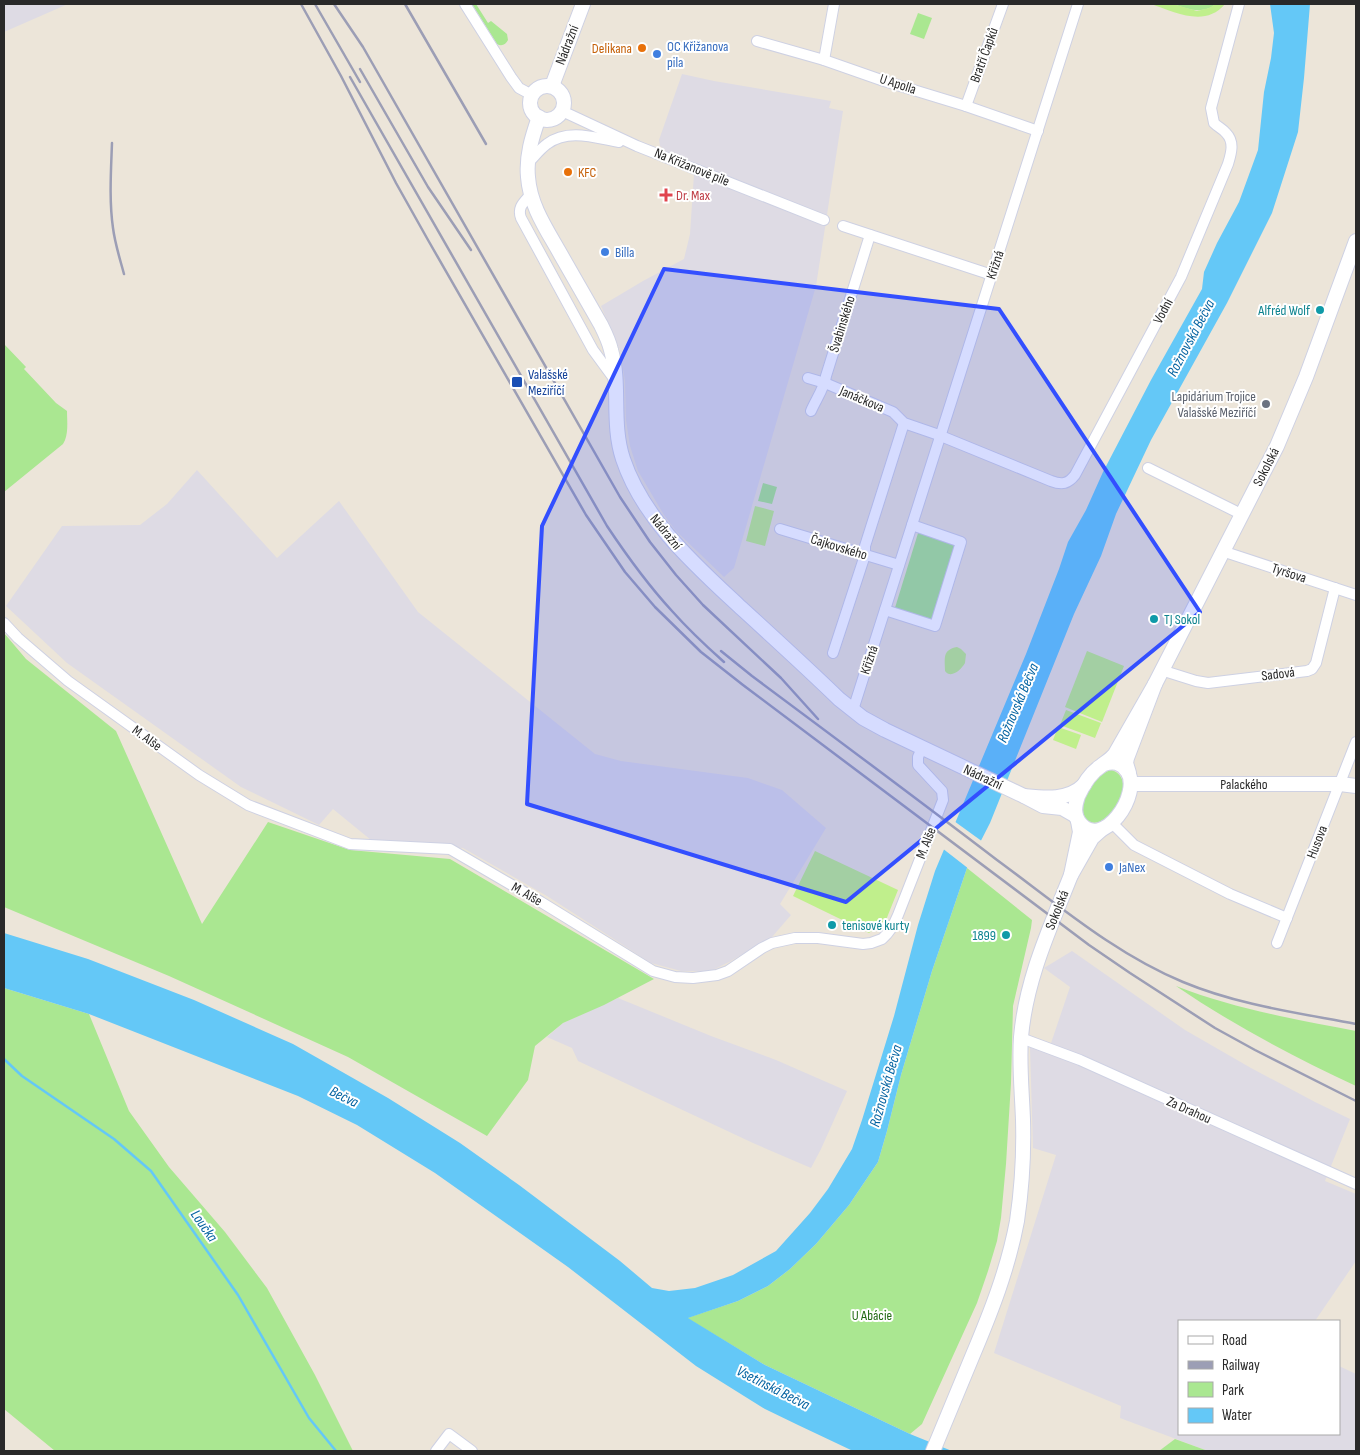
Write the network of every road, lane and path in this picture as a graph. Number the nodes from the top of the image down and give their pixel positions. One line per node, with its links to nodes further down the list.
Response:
1 (465, 4): 10 (street)
2 (583, 4): 9 (main road, Nádražní)
3 (834, 4): 8 (street)
4 (1003, 4): 11 (street, Bratří Čapků)
5 (1078, 4): 14 (street, Křižná)
6 (1239, 4): 28 (street, Vodní)
7 (756, 41): 8 (street, U Apolla)
8 (824, 60): 11 (street, U Apolla)
9 (552, 86): 10 (main road); 12 (main road)
10 (532, 95): 13 (main road)
11 (966, 106): 14 (street, U Apolla)
12 (562, 110): 13 (main road); 15 (street, Na Křižanově pile)
13 (538, 117): 16 (main road, Nádražní)
14 (1038, 131): 22 (street, Křižná)
15 (637, 146): 16 (street); 18 (street, Na Křižanově pile)
16 (528, 163): 17 (main road, Nádražní)
17 (531, 194): 24 (main road, Nádražní); 24 (street)
18 (824, 220)
19 (843, 226): 20 (street)
20 (870, 235): 22 (street); 25 (street, Švabinského)
21 (1356, 244): 33 (main road, Sokolská)
22 (992, 275): 28 (street, Křižná)
23 (808, 378): 25 (street, Janáčkova)
24 (616, 382): 43 (main road, Nádražní)
25 (825, 383): 26 (street, Švabinského); 27 (street, Janáčkova)
26 (811, 411)
27 (904, 423): 28 (street, Janáčkova); 34 (street)
28 (940, 436): 31 (street, Křižná)
29 (1148, 468): 30 (street)
30 (1235, 511)
31 (912, 525): 35 (street, Křižná); 38 (street)
32 (780, 529): 34 (street, Čajkovského)
33 (1222, 551): 36 (street, Tyršova); 41 (main road, Sokolská)
34 (865, 555): 35 (street, Čajkovského); 40 (street)
35 (899, 566): 38 (street, Křižná)
36 (1335, 588): 37 (street, Tyršova); 41 (street, Sadová)
37 (1356, 595)
38 (885, 610): 43 (street, Křižná)
39 (4, 623): 45 (street, M. Alše)
40 (833, 653)
41 (1162, 670): 42 (main road, Sokolská)
42 (1155, 684): 46 (main road, Sokolská); 47 (main road, Sokolská)
43 (853, 710): 45 (main road, Nádražní)
44 (1356, 742): 49 (street, Husova)
45 (922, 748): 51 (main road, Nádražní)
46 (1104, 764): 47 (main road); 48 (main road, Sokolská)
47 (1130, 779): 49 (main road, Palackého); 53 (main road, Sokolská)
48 (1084, 784): 51 (main road, Nádražní); 52 (main road, Sokolská)
49 (1340, 784): 50 (main road, Palackého); 55 (street, Husova)
50 (1356, 786)
51 (1020, 794): 52 (main road, Nádražní)
52 (1077, 819): 53 (main road); 54 (main road, Sokolská)
53 (1106, 826): 54 (main road, Sokolská); 55 (street)
54 (1071, 875): 57 (main road, Sokolská)
55 (1287, 918): 56 (street, Husova)
56 (1277, 943)
57 (1021, 1038): 58 (street, Za Drahou); 61 (main road)
58 (1356, 1184)
59 (436, 1451): 60 (street)
60 (472, 1451)
61 (934, 1451)

